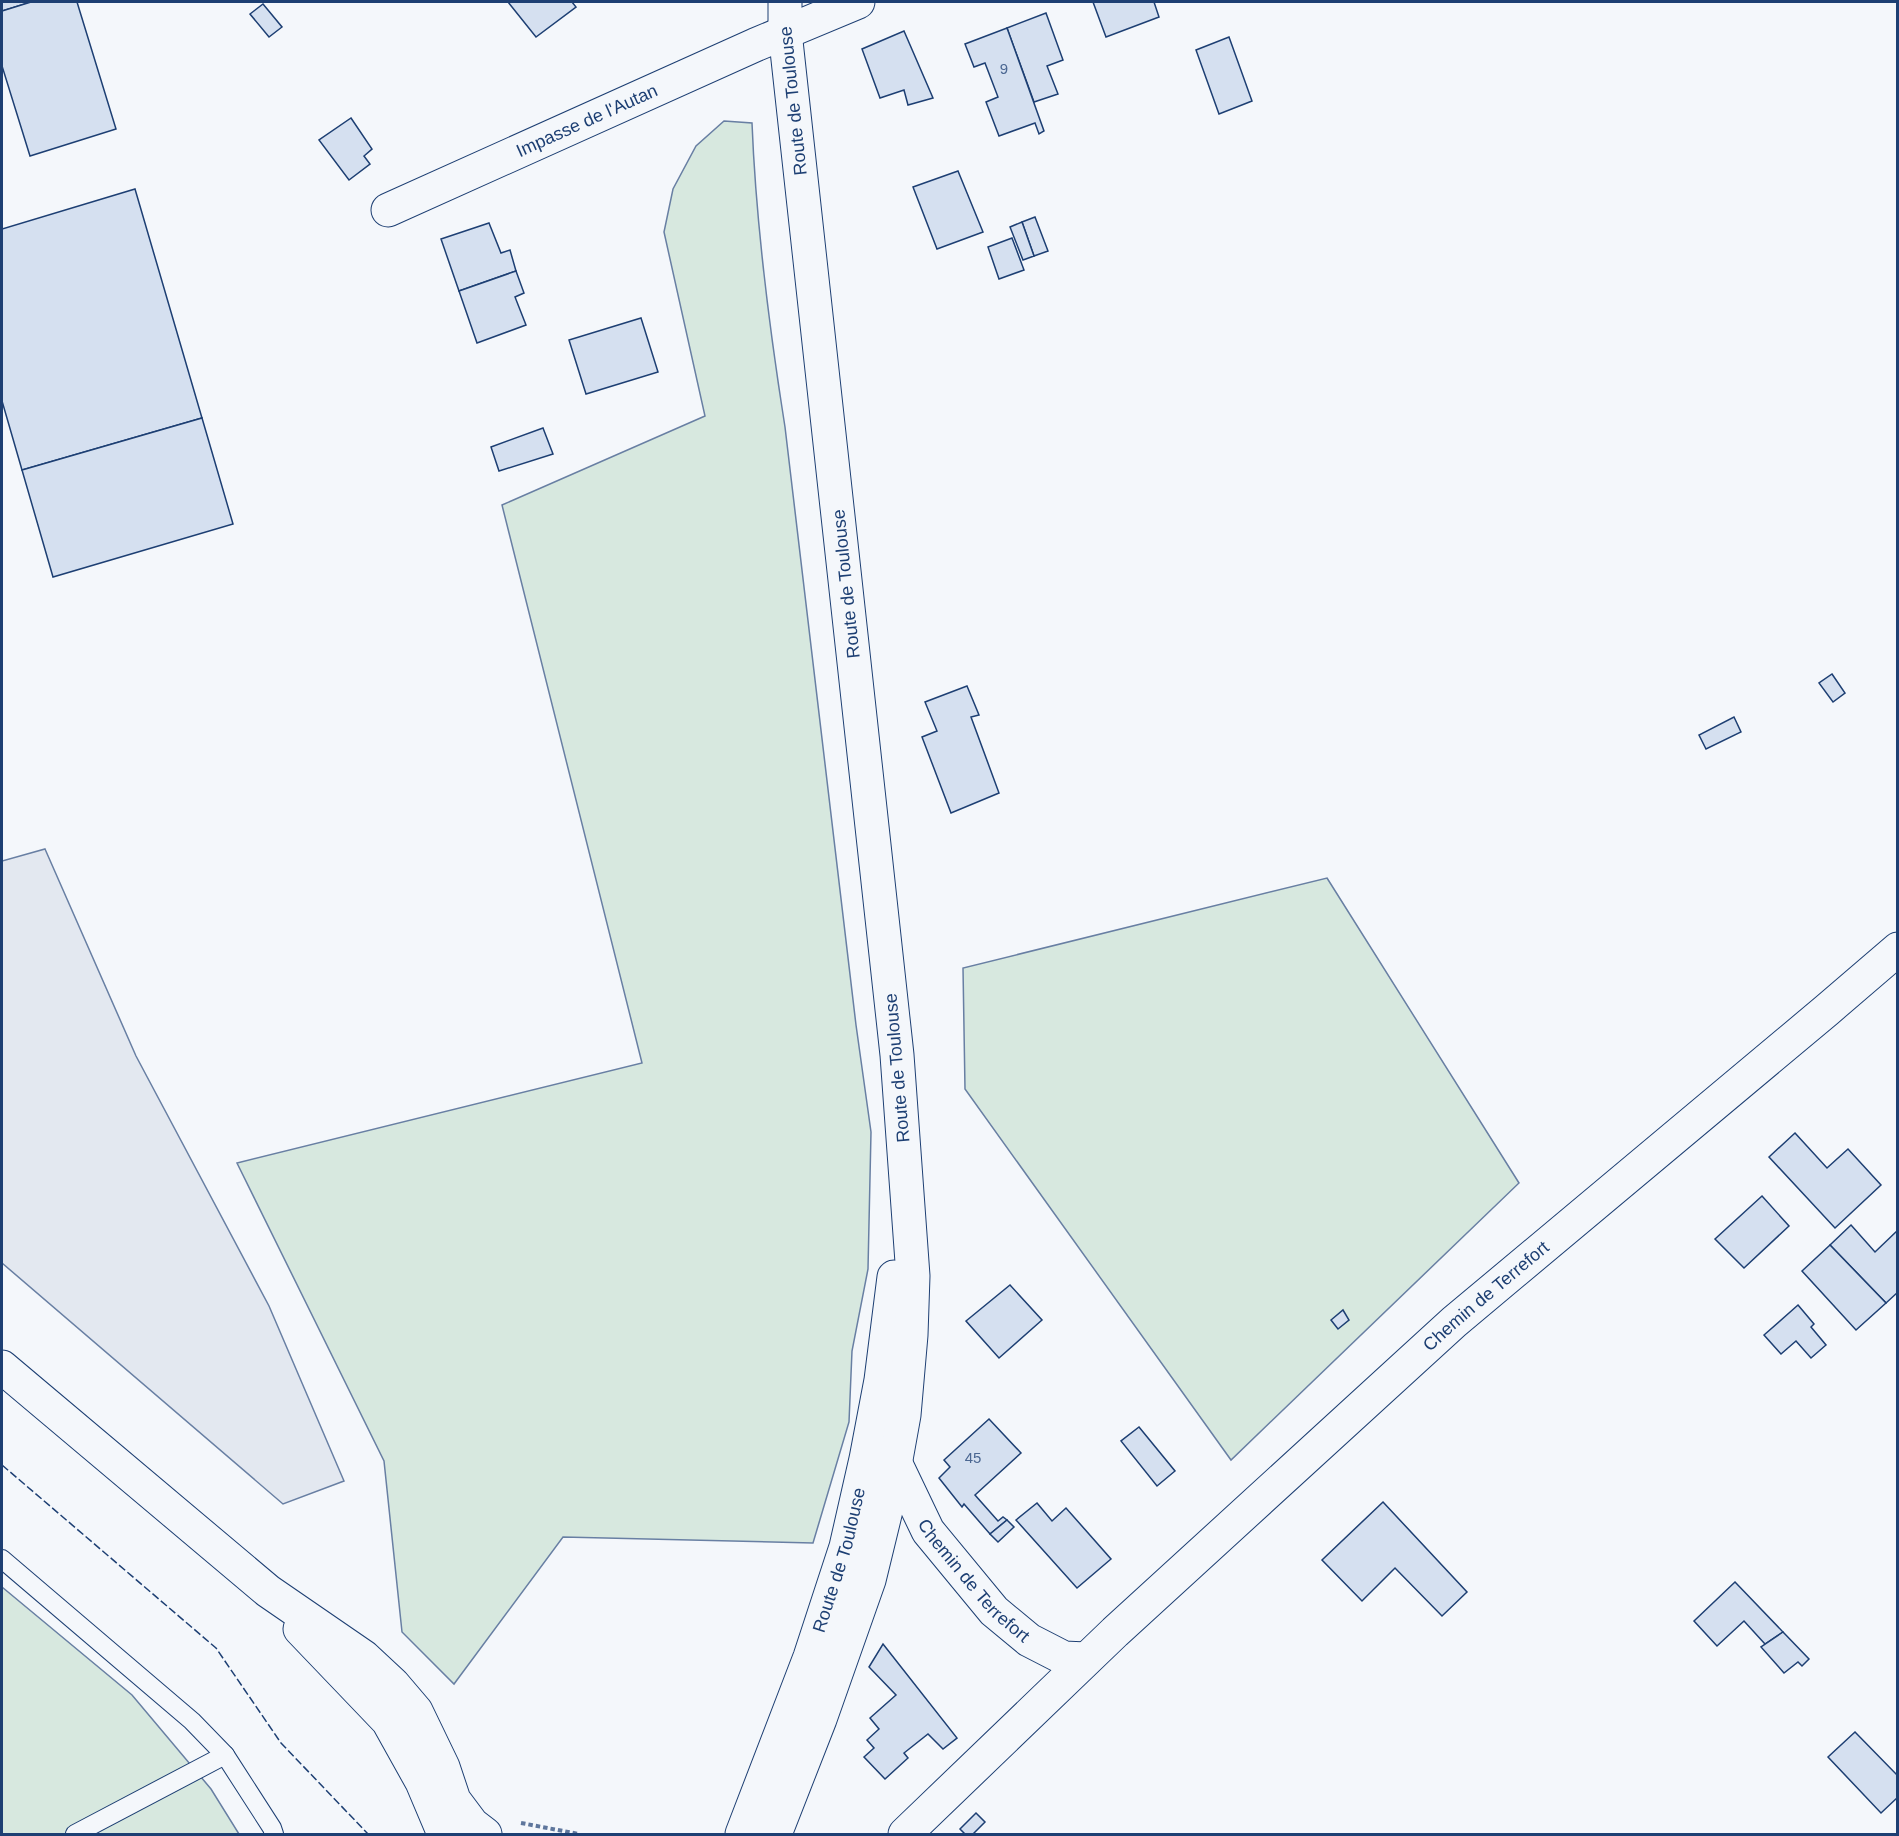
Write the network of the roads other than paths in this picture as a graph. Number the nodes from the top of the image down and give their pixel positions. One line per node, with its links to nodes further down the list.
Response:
1 (858, 2): 2 (main road, Impasse de l'Autan)
2 (785, 17): 3 (main road, Impasse de l'Autan); 5 (main road, Route de Toulouse)
3 (388, 210)
4 (1898, 949): 10 (main road, Chemin de Terrefort)
5 (905, 1168): 7 (main road, Route de Toulouse); 16 (main road, Route de Toulouse)
6 (2, 1367): 9 (main road)
7 (896, 1462): 10 (main road, Chemin de Terrefort); 17 (main road, Route de Toulouse)
8 (2, 1559): 11 (lane)
9 (268, 1591): 12 (main road); 15 (main road)
10 (1086, 1659): 18 (main road, Chemin de Terrefort)
11 (225, 1755): 13 (lane); 14 (lane)
12 (500, 1828)
13 (75, 1834)
14 (274, 1834)
15 (444, 1834)
16 (742, 1834)
17 (776, 1834)
18 (905, 1834)

